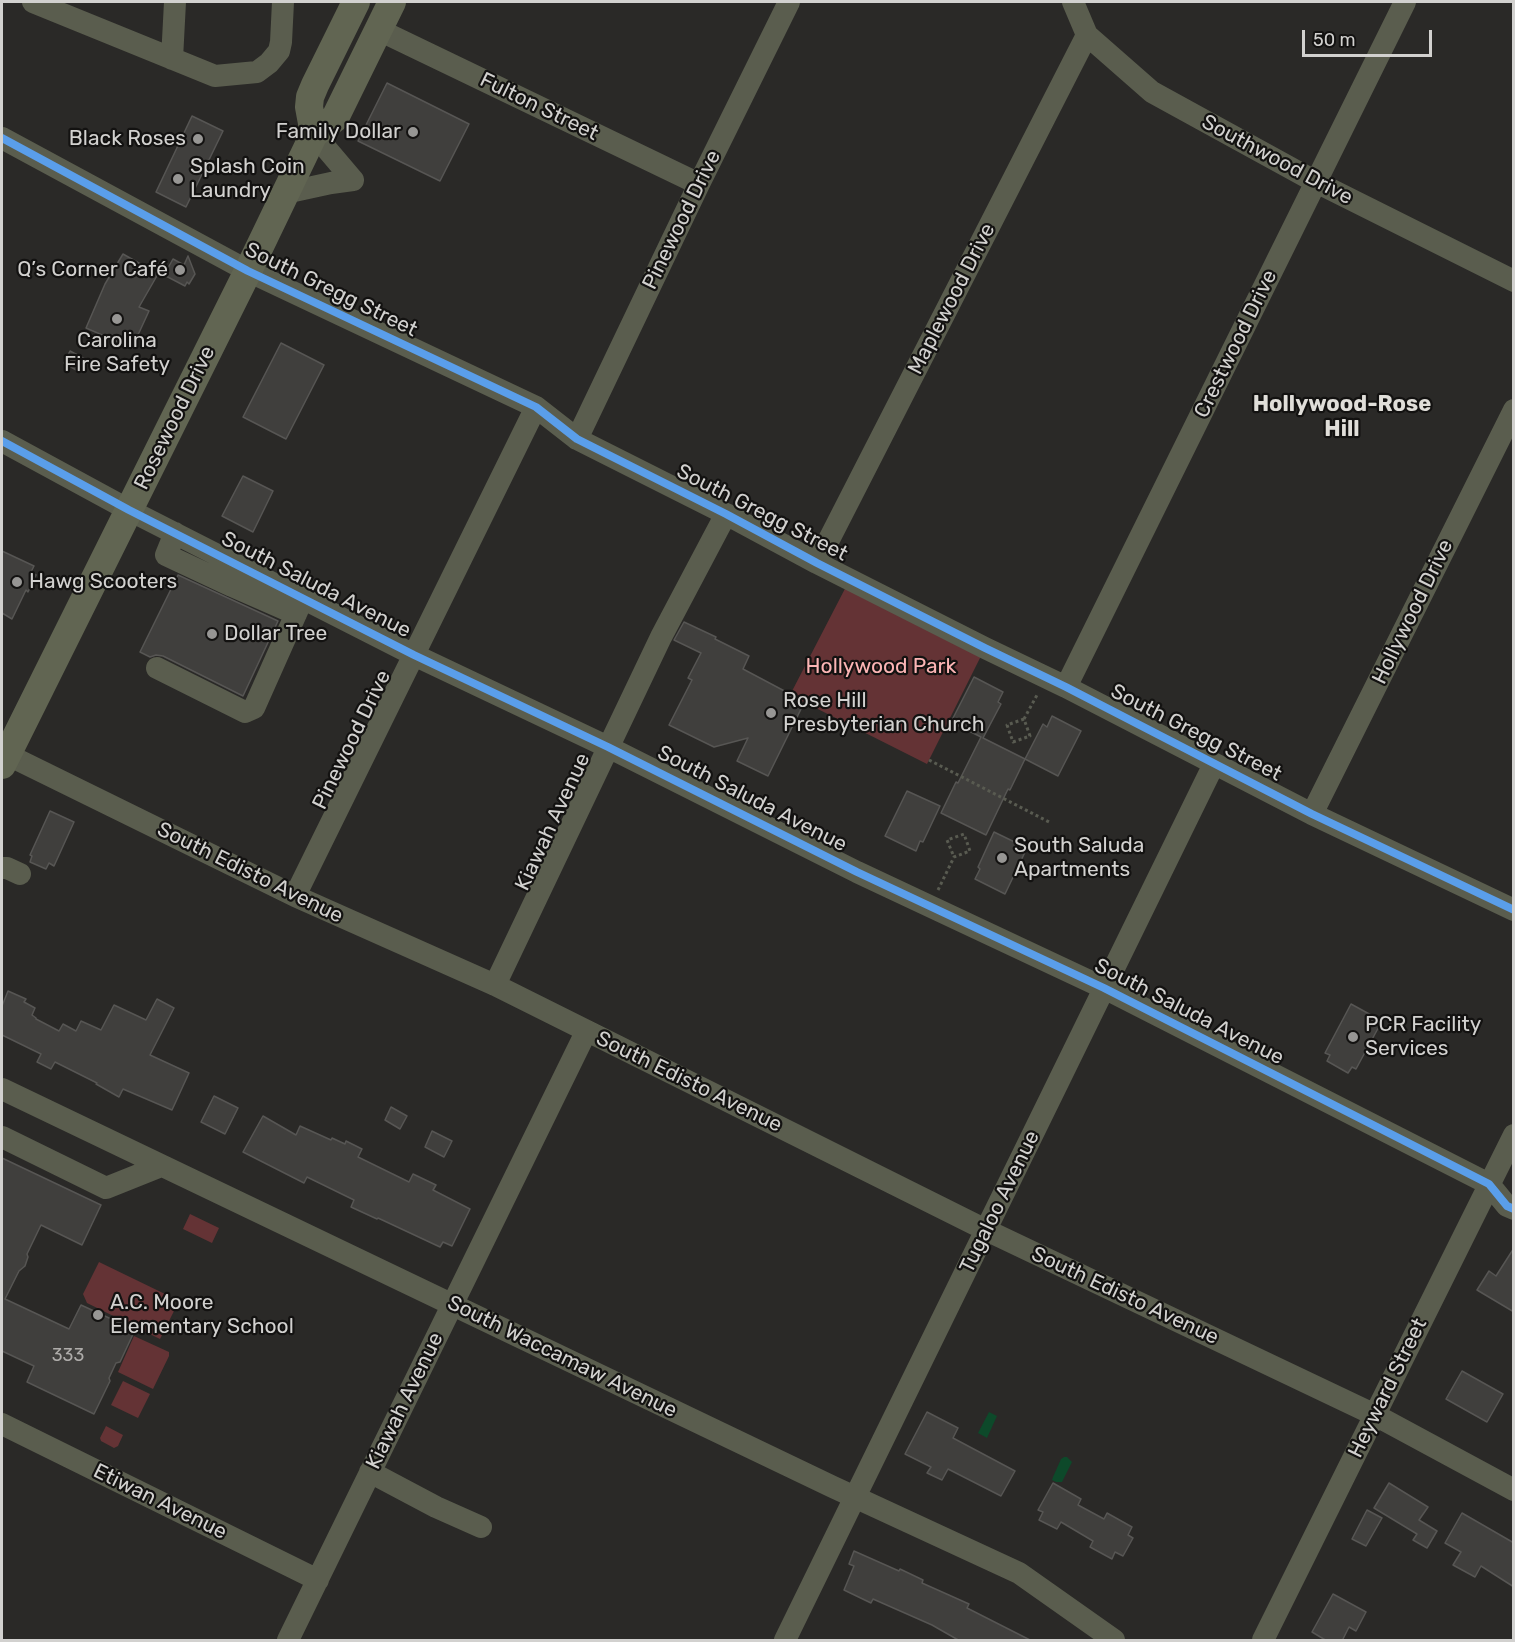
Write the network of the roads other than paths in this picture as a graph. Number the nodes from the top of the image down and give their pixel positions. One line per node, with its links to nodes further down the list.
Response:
1 (33, 2): 11 (street)
2 (175, 2): 11 (street)
3 (283, 2): 11 (street)
4 (356, 2): 12 (main road)
5 (392, 2): 9 (main road, Rosewood Drive)
6 (789, 2): 15 (street, Pinewood Drive)
7 (1072, 2): 10 (street, Southwood Drive)
8 (1406, 2): 14 (street, Crestwood Drive)
9 (379, 30): 12 (main road, Rosewood Drive); 15 (street, Fulton Street)
10 (1087, 35): 14 (street, Southwood Drive); 25 (street, Maplewood Drive)
11 (172, 59)
12 (314, 134): 16 (main road, Rosewood Drive); 16 (street)
13 (2, 138): 17 (street, South Gregg Street)
14 (1316, 182): 18 (street, Southwood Drive); 29 (street, Crestwood Drive)
15 (699, 184): 21 (street, Pinewood Drive)
16 (285, 193): 17 (main road, Rosewood Drive)
17 (248, 271): 19 (street, South Gregg Street); 23 (main road, Rosewood Drive)
18 (1514, 281)
19 (536, 407): 21 (street, South Gregg Street); 27 (street, Pinewood Drive)
20 (1514, 410): 33 (street, Hollywood Drive)
21 (577, 439): 24 (street, South Gregg Street)
22 (2, 441): 23 (street, South Saluda Avenue)
23 (129, 510): 26 (street, South Saluda Avenue); 31 (main road, Rosewood Drive)
24 (726, 514): 25 (street, South Gregg Street); 30 (street, Kiawah Avenue)
25 (817, 563): 29 (street, South Gregg Street)
26 (299, 606): 27 (street, South Saluda Avenue); 28 (street)
27 (414, 656): 30 (street, South Saluda Avenue); 34 (street, Pinewood Drive)
28 (157, 668)
29 (1056, 682): 32 (street, South Gregg Street)
30 (608, 747): 36 (street, Kiawah Avenue); 37 (street, South Saluda Avenue)
31 (3, 757): 34 (street, South Edisto Avenue)
32 (1214, 764): 33 (street, South Gregg Street); 37 (street, Tugaloo Avenue)
33 (1312, 814): 35 (street, South Gregg Street)
34 (295, 896): 36 (street, South Edisto Avenue)
35 (1514, 910)
36 (495, 985): 38 (street, South Edisto Avenue)
37 (1104, 988): 44 (street, South Saluda Avenue); 46 (street, Tugaloo Avenue)
38 (586, 1032): 46 (street, South Edisto Avenue); 47 (street, Kiawah Avenue)
39 (2, 1089): 42 (street, South Waccamaw Avenue)
40 (1514, 1135): 44 (street, Heyward Street)
41 (2, 1137): 42 (street)
42 (161, 1166): 47 (street, South Waccamaw Avenue)
43 (1514, 1176): 44 (street)
44 (1489, 1184): 45 (street); 48 (street, Heyward Street)
45 (1514, 1209)
46 (986, 1230): 48 (street, South Edisto Avenue); 52 (street, Tugaloo Avenue)
47 (452, 1305): 50 (street, Kiawah Avenue); 52 (street, South Waccamaw Avenue)
48 (1375, 1414): 51 (street, South Edisto Avenue); 58 (street, Heyward Street)
49 (2, 1424): 54 (street, Etiwan Avenue)
50 (370, 1472): 53 (street); 54 (street, Kiawah Avenue)
51 (1514, 1490)
52 (855, 1497): 56 (street, Tugaloo Avenue); 57 (street, South Waccamaw Avenue)
53 (481, 1527)
54 (318, 1580): 55 (street, Kiawah Avenue)
55 (288, 1641)
56 (785, 1641)
57 (1114, 1641)
58 (1263, 1641)

